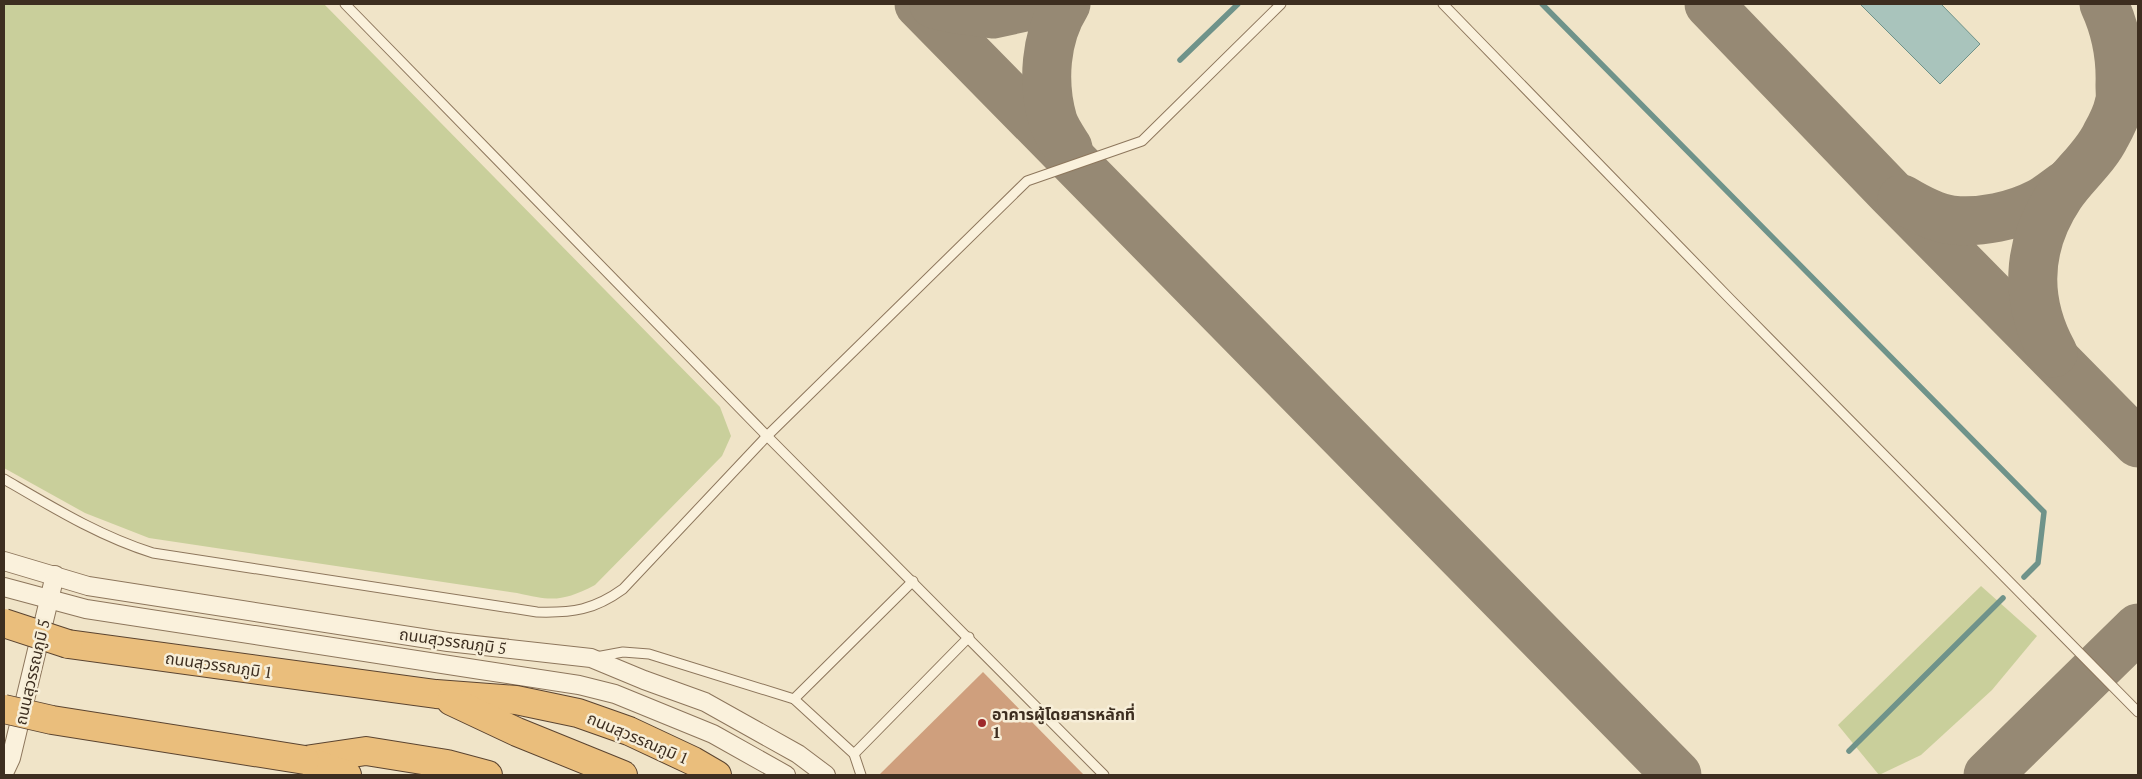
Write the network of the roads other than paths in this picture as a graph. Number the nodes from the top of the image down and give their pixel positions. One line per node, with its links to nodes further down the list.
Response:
1 (345, 4): 4 (lane)
2 (1281, 4): 4 (lane)
3 (1443, 4): 19 (lane)
4 (768, 436): 5 (lane); 8 (lane)
5 (4, 479)
6 (7, 562): 7 (street, ถนนสุวรรณภูมิ 5); 9 (street, ถนนสุวรรณภูมิ 5)
7 (55, 575): 10 (street, ถนนสุวรรณภูมิ 5); 15 (street, ถนนสุวรรณภูมิ 5)
8 (913, 581): 12 (lane); 17 (lane)
9 (4, 587): 10 (street, ถนนสุวรรณภูมิ 5)
10 (49, 599): 22 (street, ถนนสุวรรณภูมิ 5); 27 (street, ถนนสุวรรณภูมิ 5)
11 (4, 623): 14 (highway, ถนนสุวรรณภูมิ 1, bridge)
12 (969, 637): 20 (lane); 30 (lane)
13 (4, 638): 14 (highway, bridge)
14 (68, 644): 16 (highway, ถนนสุวรรณภูมิ 1)
15 (590, 658): 17 (lane); 28 (street, ถนนสุวรรณภูมิ 5)
16 (436, 694): 25 (highway, ถนนสุวรรณภูมิ 1); 26 (highway, ถนนสุวรรณภูมิ 1)
17 (794, 699): 20 (lane)
18 (4, 709): 21 (highway, bridge)
19 (2138, 712)
20 (854, 754): 29 (lane)
21 (305, 760): 23 (highway); 24 (highway)
22 (4, 773)
23 (347, 775)
24 (488, 775)
25 (623, 775)
26 (717, 775)
27 (786, 775)
28 (826, 775)
29 (861, 775)
30 (1104, 775)

